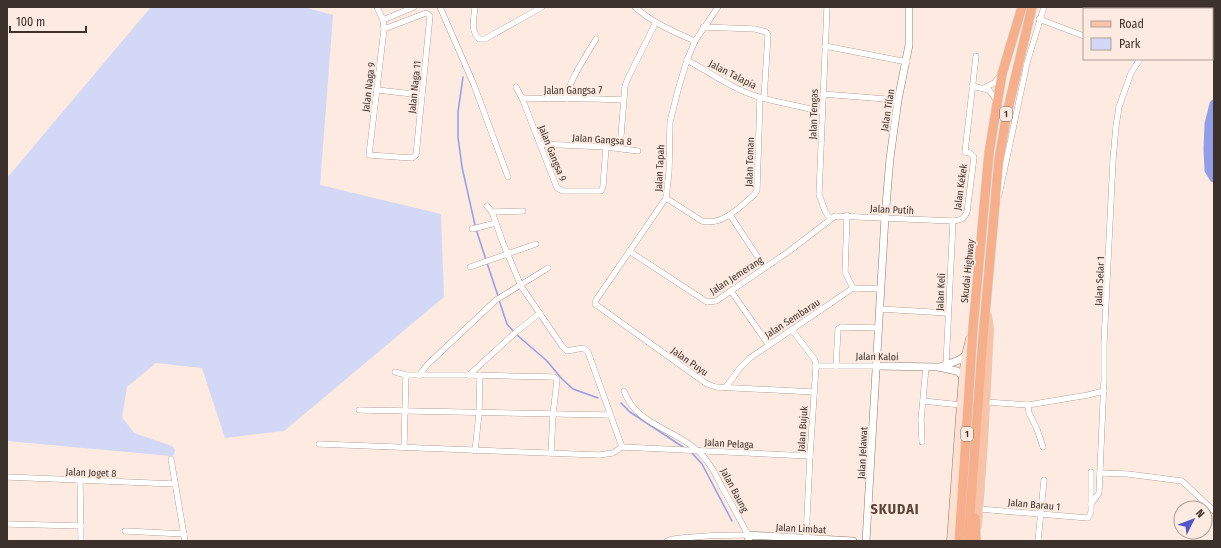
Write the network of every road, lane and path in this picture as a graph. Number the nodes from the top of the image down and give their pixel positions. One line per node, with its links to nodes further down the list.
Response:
1 (377, 7): 14 (street, Jalan Naga 9)
2 (414, 7): 14 (street)
3 (440, 7): 45 (street)
4 (475, 7): 5 (street)
5 (542, 7)
6 (635, 7): 15 (street)
7 (718, 7): 16 (street, Jalan Tapah)
8 (827, 7): 21 (street, Jalan Tengas)
9 (909, 7): 25 (street, Jalan Tilan)
10 (1022, 7): 26 (highway, Skudai Highway / 1)
11 (1032, 7): 56 (highway, 1)
12 (1044, 7): 13 (street)
13 (1039, 19): 18 (street); 56 (street)
14 (383, 20): 17 (street, Jalan Naga 9)
15 (656, 22): 20 (street); 36 (street)
16 (703, 27): 20 (street, Jalan Tapah); 34 (street, Jalan Talapia)
17 (384, 29): 30 (street, Jalan Naga 9); 32 (street, Jalan Naga 11)
18 (1083, 36)
19 (596, 39): 35 (street)
20 (695, 41): 23 (street, Jalan Tapah)
21 (825, 46): 25 (street); 31 (street, Jalan Tengas)
22 (976, 56): 27 (street)
23 (687, 60): 34 (street, Jalan Talapia); 46 (street, Jalan Tapah)
24 (1138, 60): 92 (street, Jalan Selar 1)
25 (906, 62): 37 (street, Jalan Tilan)
26 (1002, 74): 29 (street); 38 (highway, Skudai Highway / 1)
27 (972, 86): 29 (street); 54 (street, Jalan Kekek)
28 (516, 87): 33 (street, Jalan Gangsa 9)
29 (984, 88): 38 (street)
30 (377, 90): 32 (street); 44 (street, Jalan Naga 9)
31 (823, 94): 37 (street); 39 (street, Jalan Tengas)
32 (422, 95): 44 (street, Jalan Naga 11)
33 (522, 98): 35 (street, Jalan Gangsa 7); 40 (street, Jalan Gangsa 9)
34 (762, 98): 39 (street); 50 (street, Jalan Toman)
35 (567, 99): 36 (street, Jalan Gangsa 7)
36 (623, 100): 42 (street)
37 (898, 100): 52 (street, Jalan Tilan)
38 (997, 102): 74 (highway, Skudai Highway / 1)
39 (822, 112): 53 (street, Jalan Tengas)
40 (540, 144): 41 (street, Jalan Gangsa 8); 41 (street, Jalan Gangsa 9)
41 (606, 147): 42 (street, Jalan Gangsa 8)
42 (620, 148): 43 (street, Jalan Gangsa 8)
43 (638, 151)
44 (415, 157)
45 (508, 177)
46 (666, 198): 50 (street, Jalan Toman); 59 (street, Jalan Tapah)
47 (487, 206): 49 (street)
48 (523, 211): 49 (street)
49 (492, 212): 55 (street)
50 (730, 214): 63 (street)
51 (847, 215): 52 (street, Jalan Putih); 53 (street, Jalan Putih); 65 (street)
52 (885, 217): 54 (street, Jalan Putih); 66 (street, Jalan Tilan)
53 (830, 219): 63 (street, Jalan Jemerang)
54 (953, 221): 72 (street, Jalan Keli)
55 (496, 223): 57 (street); 60 (street)
56 (992, 224): 69 (highway, 1)
57 (475, 228)
58 (536, 244): 60 (street)
59 (629, 250): 67 (street, Jalan Jemerang); 68 (street, Jalan Tapah)
60 (507, 253): 61 (street); 64 (street)
61 (470, 267)
62 (548, 268): 64 (street)
63 (765, 268): 67 (street, Jalan Jemerang)
64 (521, 286): 71 (street); 87 (street)
65 (853, 288): 66 (street); 75 (street, Jalan Sembarau)
66 (881, 289): 70 (street, Jalan Jelawat)
67 (731, 291): 76 (street)
68 (596, 304): 90 (street, Jalan Puyu)
69 (986, 308): 95 (main road); 111 (highway, 1)
70 (880, 309): 72 (street); 73 (street, Jalan Jelawat)
71 (540, 313): 85 (street); 102 (street)
72 (948, 313): 78 (street, Jalan Keli)
73 (879, 328): 80 (street); 81 (street, Jalan Jelawat)
74 (973, 328): 77 (main road); 137 (highway, Skudai Highway / 1)
75 (792, 330): 76 (street, Jalan Sembarau); 79 (street)
76 (768, 344): 90 (street, Jalan Sembarau)
77 (966, 355): 78 (street, Jalan Kaloi); 89 (main road)
78 (946, 365): 82 (street, Jalan Kaloi)
79 (816, 366): 80 (street, Jalan Kaloi); 93 (street, Jalan Bujuk)
80 (836, 366): 81 (street, Jalan Kaloi)
81 (877, 366): 83 (street, Jalan Kaloi); 136 (street, Jalan Jelawat)
82 (938, 367): 83 (street, Jalan Kaloi); 89 (street, Jalan Kaloi)
83 (926, 368): 94 (street)
84 (395, 372): 86 (street)
85 (469, 374): 87 (street); 88 (street)
86 (406, 375): 87 (street); 99 (street)
87 (419, 375)
88 (480, 375): 100 (street); 101 (street)
89 (963, 376): 96 (main road)
90 (726, 387): 93 (street, Jalan Puyu)
91 (624, 391): 109 (street, Jalan Pelaga)
92 (1104, 391): 97 (street); 115 (street, Jalan Selar 1)
93 (814, 392): 112 (street, Jalan Bujuk)
94 (923, 401): 96 (street); 103 (street)
95 (985, 402): 97 (street); 121 (main road)
96 (961, 405): 137 (main road)
97 (1028, 405): 106 (street)
98 (359, 410): 99 (street)
99 (404, 410): 100 (street); 107 (street)
100 (479, 413): 101 (street); 108 (street)
101 (553, 414): 102 (street); 110 (street)
102 (610, 415): 105 (street)
103 (922, 442)
104 (320, 444): 107 (street)
105 (622, 447): 109 (street); 110 (street)
106 (1043, 447)
107 (404, 448): 108 (street)
108 (475, 451): 110 (street)
109 (698, 451): 112 (street, Jalan Pelaga); 128 (street, Jalan Baung)
110 (551, 453)
111 (975, 455): 138 (highway, 1); 139 (highway)
112 (810, 456): 129 (street, Jalan Bujuk)
113 (171, 460): 119 (street)
114 (1091, 472): 120 (street)
115 (1100, 473): 120 (street, Jalan Selar 1); 122 (street)
116 (7, 478): 117 (street, Jalan Joget 8)
117 (80, 480): 119 (street, Jalan Joget 8); 125 (street)
118 (1044, 480): 123 (street)
119 (175, 484): 127 (street)
120 (1091, 504): 123 (street, Jalan Barau 1)
121 (979, 509): 123 (street, Jalan Barau 1); 139 (main road)
122 (1214, 511)
123 (1039, 514): 140 (street)
124 (7, 524): 125 (street)
125 (81, 526): 132 (street)
126 (125, 531): 127 (street)
127 (184, 534): 133 (street)
128 (749, 538): 129 (street, Jalan Limbat); 130 (street)
129 (806, 538): 131 (street, Jalan Limbat)
130 (694, 539): 134 (street)
131 (820, 540): 135 (street, Jalan Limbat)
132 (81, 541)
133 (185, 541)
134 (667, 541)
135 (853, 541)
136 (866, 541)
137 (953, 541)
138 (968, 541)
139 (976, 541)
140 (1038, 541)

